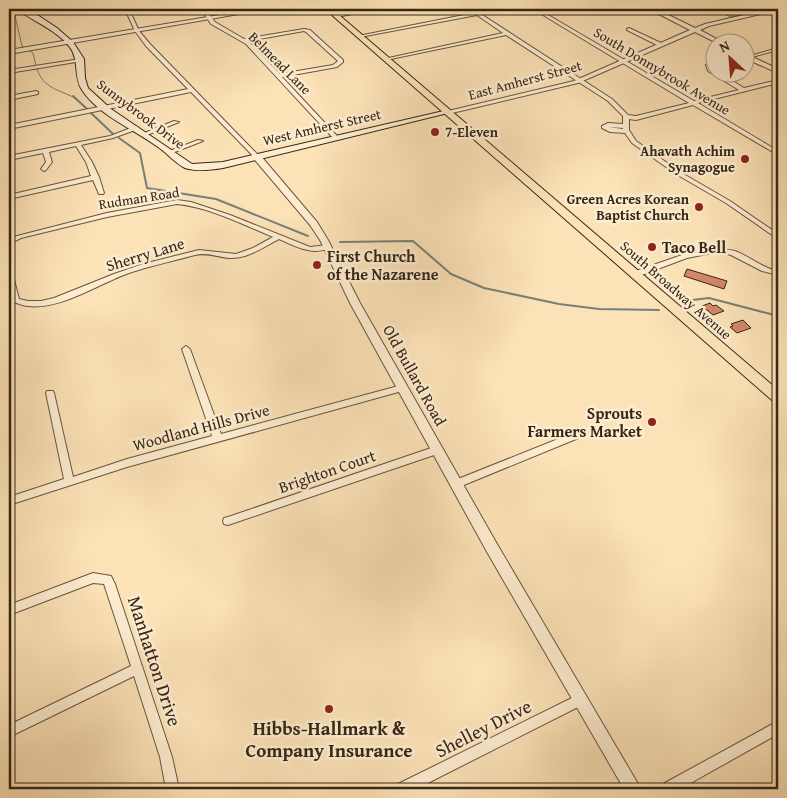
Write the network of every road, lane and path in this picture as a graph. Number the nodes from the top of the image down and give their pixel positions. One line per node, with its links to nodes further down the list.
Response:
1 (21, 9): 23 (main road, Sunnybrook Drive)
2 (127, 9): 18 (street, Old Bullard Road)
3 (203, 9): 13 (street, Belmead Lane)
4 (265, 9): 13 (street)
5 (328, 9): 12 (main road, South Broadway Avenue)
6 (378, 9): 12 (street)
7 (470, 9): 11 (street)
8 (535, 9): 31 (street, South Donnybrook Avenue)
9 (652, 9): 15 (street)
10 (776, 9): 14 (street, East Amherst Street)
11 (477, 14): 19 (street); 21 (street)
12 (336, 16): 21 (main road, South Broadway Avenue)
13 (210, 18): 18 (street); 22 (street, Belmead Lane)
14 (711, 23): 15 (street); 17 (street, East Amherst Street)
15 (686, 26): 17 (street)
16 (629, 29): 24 (street)
17 (694, 30): 20 (street); 24 (street, East Amherst Street)
18 (137, 31): 23 (street); 38 (street, Old Bullard Road)
19 (508, 33): 28 (street); 35 (street)
20 (704, 35)
21 (360, 36): 28 (main road, South Broadway Avenue)
22 (244, 40): 34 (street, Belmead Lane); 34 (street)
23 (69, 42): 26 (street); 29 (main road, Sunnybrook Drive)
24 (660, 45): 31 (street, East Amherst Street)
25 (778, 50): 27 (street)
26 (9, 52)
27 (754, 54)
28 (386, 59): 44 (main road, South Broadway Avenue)
29 (80, 60): 32 (street); 43 (main road, Sunnybrook Drive)
30 (754, 60): 33 (street)
31 (624, 61): 35 (street, East Amherst Street); 42 (street, South Donnybrook Avenue)
32 (9, 72)
33 (778, 72)
34 (280, 76): 50 (street, Belmead Lane)
35 (580, 81): 44 (street, East Amherst Street); 45 (street)
36 (778, 81): 39 (street)
37 (730, 82): 39 (street)
38 (193, 90): 43 (street); 56 (street, Old Bullard Road)
39 (743, 90): 42 (street)
40 (36, 93): 41 (street)
41 (9, 98)
42 (694, 103): 45 (street); 55 (street, South Donnybrook Avenue)
43 (106, 108): 47 (street); 48 (main road, Sunnybrook Drive)
44 (448, 112): 50 (main road, West Amherst Street); 68 (main road, South Broadway Avenue)
45 (627, 118): 64 (street)
46 (176, 122): 49 (street)
47 (9, 127)
48 (136, 128): 49 (main road, Sunnybrook Drive); 52 (street)
49 (145, 134): 54 (main road, Sunnybrook Drive)
50 (336, 138): 56 (main road, West Amherst Street)
51 (200, 141): 54 (street)
52 (78, 144): 53 (street); 60 (street)
53 (45, 150): 57 (street); 59 (street)
54 (170, 152): 58 (main road, Sunnybrook Drive)
55 (778, 153)
56 (257, 157): 58 (main road, West Amherst Street); 66 (street, Old Bullard Road)
57 (9, 158)
58 (201, 167)
59 (44, 169)
60 (96, 177): 61 (street); 62 (street)
61 (101, 192)
62 (9, 197)
63 (278, 237): 65 (street, Rudman Road); 66 (street, Rudman Road); 69 (street, Sherry Lane)
64 (778, 237)
65 (9, 242)
66 (327, 247): 71 (street, Old Bullard Road)
67 (778, 273): 68 (street)
68 (636, 274): 73 (main road, South Broadway Avenue)
69 (9, 276)
70 (186, 349): 75 (street)
71 (402, 388): 75 (street, Woodland Hills Drive); 76 (street, Old Bullard Road)
72 (50, 393): 77 (street)
73 (778, 397)
74 (578, 434): 78 (street)
75 (217, 438): 77 (street, Woodland Hills Drive)
76 (437, 450): 78 (street, Old Bullard Road); 80 (street, Brighton Court)
77 (69, 481): 79 (street, Woodland Hills Drive)
78 (456, 484): 83 (street, Old Bullard Road)
79 (9, 501)
80 (228, 521)
81 (9, 610): 82 (street, Manhatton Drive)
82 (138, 668): 85 (street); 86 (street, Manhatton Drive)
83 (580, 700): 87 (street, Shelley Drive); 88 (street, Old Bullard Road)
84 (778, 727): 89 (street)
85 (9, 731)
86 (173, 789)
87 (403, 789)
88 (633, 789)
89 (668, 789)

